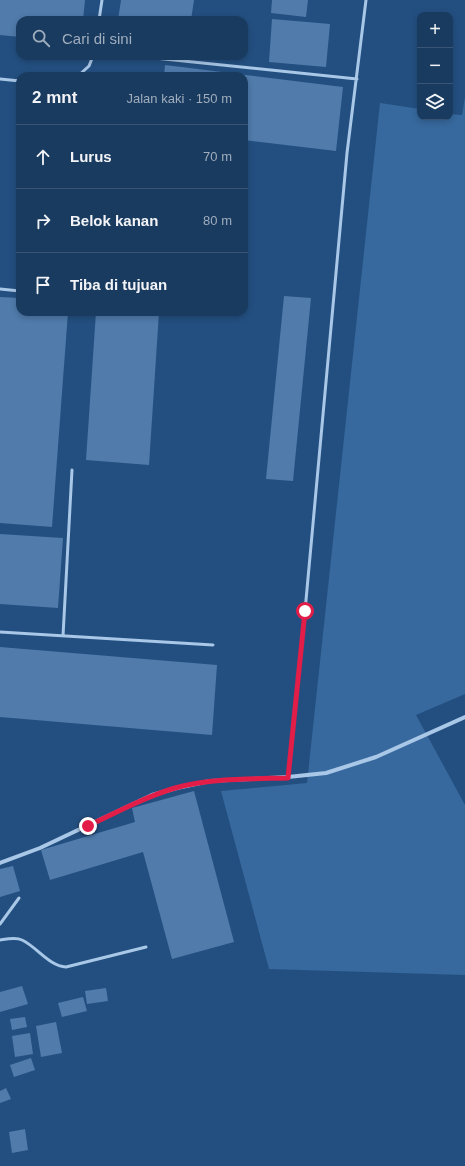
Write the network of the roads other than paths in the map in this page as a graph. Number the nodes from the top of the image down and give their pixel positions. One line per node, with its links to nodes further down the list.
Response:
1 (102, 0): 3 (lane)
2 (366, 0): 8 (lane)
3 (100, 16)
4 (91, 60): 6 (lane)
5 (174, 60): 8 (lane)
6 (82, 72)
7 (0, 79): 9 (lane)
8 (357, 79): 17 (lane)
9 (16, 81)
10 (0, 290): 11 (lane)
11 (16, 291)
12 (72, 470): 14 (lane)
13 (0, 632): 14 (lane)
14 (63, 636): 15 (lane)
15 (213, 645)
16 (465, 717): 17 (street)
17 (288, 778): 18 (street)
18 (0, 863)
19 (19, 898): 20 (lane)
20 (0, 924)
21 (0, 940): 22 (lane)
22 (146, 947)

